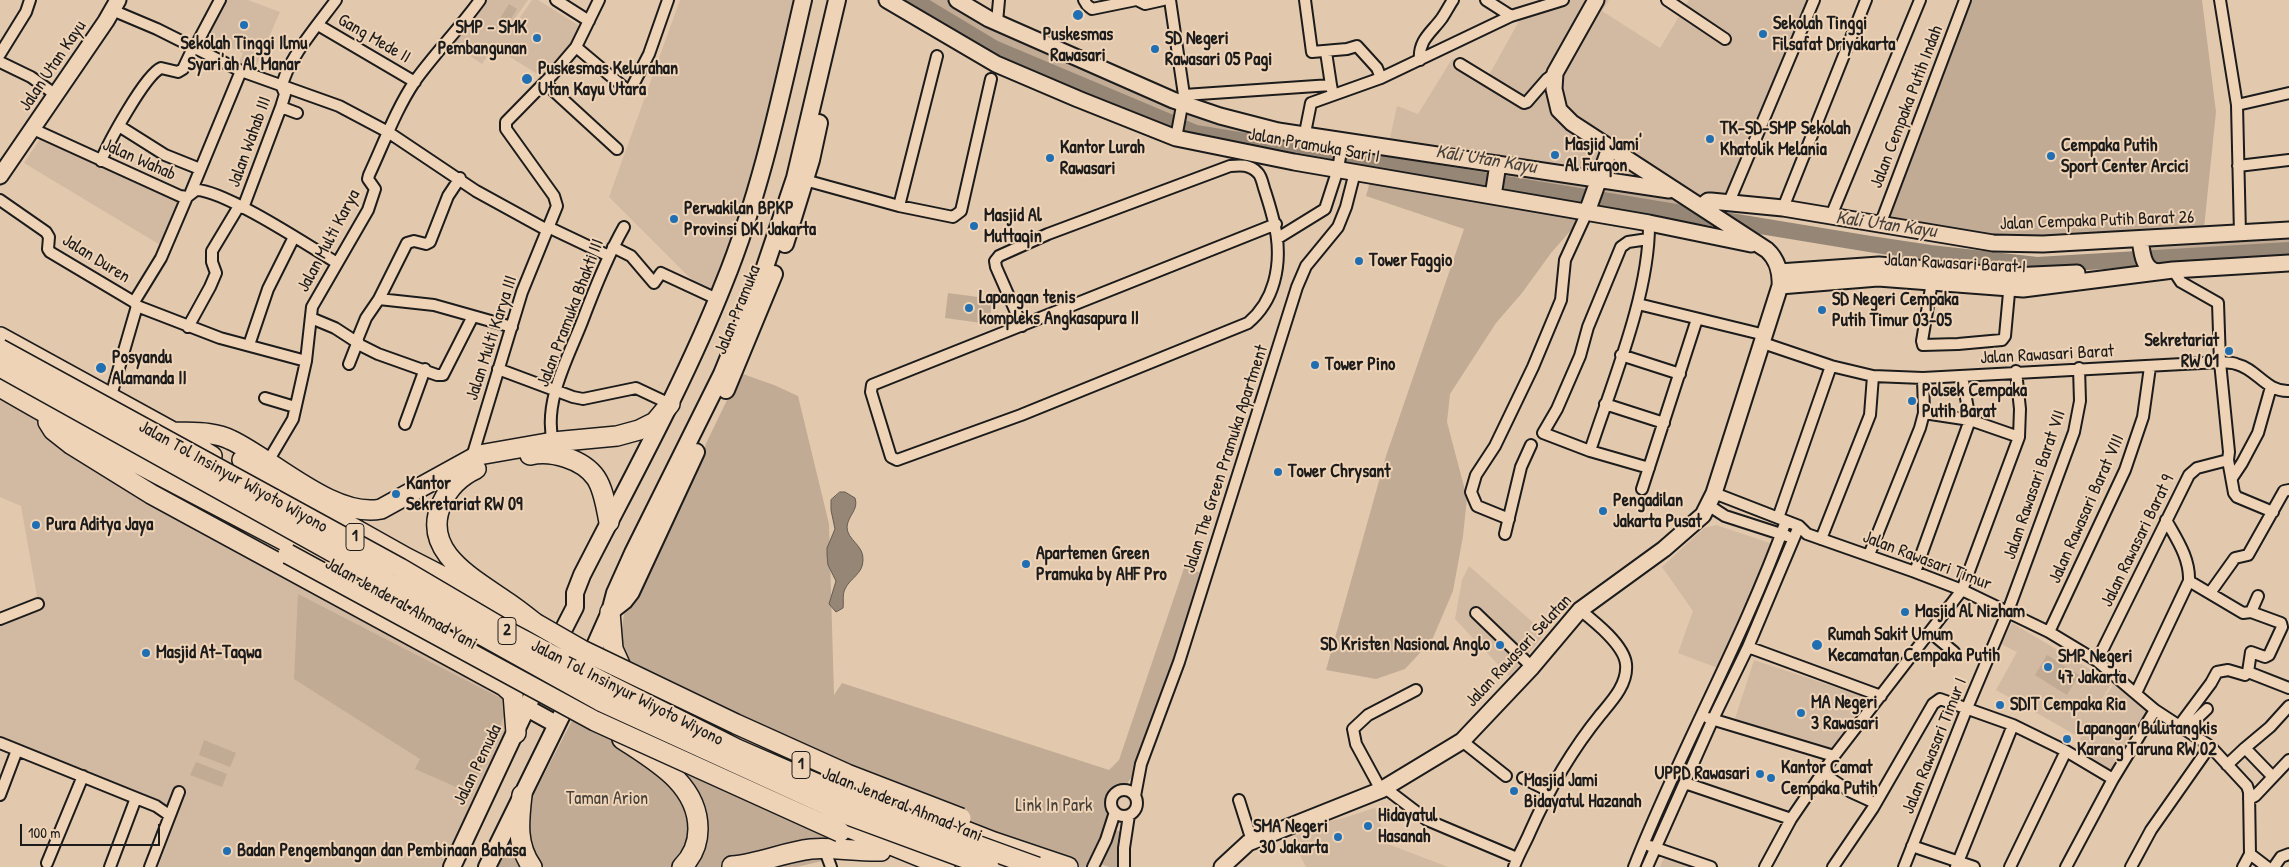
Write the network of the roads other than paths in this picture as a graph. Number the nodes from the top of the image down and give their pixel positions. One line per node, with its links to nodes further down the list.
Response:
1 (30, 0): 39 (street)
2 (220, 0): 36 (street)
3 (336, 0): 34 (street)
4 (480, 0): 48 (street, Jalan Multi Karya)
5 (556, 0): 32 (street)
6 (599, 0): 32 (street)
7 (668, 0): 37 (street)
8 (803, 0): 82 (main road, Jalan Pramuka)
9 (814, 0): 94 (main road, Jalan Pramuka)
10 (837, 0): 75 (main road, Jalan Pramuka)
11 (846, 0): 75 (main road, Jalan Pramuka)
12 (887, 0): 62 (street, Jalan Pramuka Sari I)
13 (957, 0): 33 (street, Jalan Pramuka Sari I)
14 (999, 0): 33 (street)
15 (1084, 0): 16 (street)
16 (1136, 0): 17 (street)
17 (1163, 0)
18 (1170, 0): 54 (street)
19 (1305, 0): 38 (street)
20 (1453, 0): 41 (street)
21 (1486, 0): 31 (street)
22 (1563, 0): 31 (street)
23 (1596, 0): 45 (street)
24 (1667, 0): 35 (street)
25 (1814, 0): 81 (street)
26 (1866, 0): 85 (street)
27 (1920, 0): 88 (street)
28 (1965, 0): 91 (street, Jalan Cempaka Putih Indah)
29 (2220, 0): 55 (street)
30 (115, 5): 36 (street); 53 (street, Jalan Utan Kayu)
31 (1511, 16): 41 (street)
32 (589, 21): 37 (street)
33 (997, 22): 54 (street, Jalan Pramuka Sari I)
34 (318, 25): 48 (street, Gang Mede II); 50 (street)
35 (1725, 39)
36 (194, 48): 44 (street); 58 (street)
37 (576, 48): 49 (street)
38 (1326, 52): 46 (street); 51 (street)
39 (0, 54)
40 (937, 56): 83 (street)
41 (1420, 60): 46 (street)
42 (0, 62): 53 (street)
43 (1460, 64): 45 (street)
44 (241, 71): 50 (street); 71 (street)
45 (1555, 73): 64 (street)
46 (1381, 78): 51 (street)
47 (991, 79): 83 (street)
48 (415, 82): 60 (street, Jalan Multi Karya)
49 (545, 83): 65 (street); 93 (street, Jalan Multi Karya III)
50 (282, 87): 56 (street, Jalan Wahab III); 60 (street)
51 (1332, 90): 54 (street); 61 (street)
52 (2289, 93): 55 (street)
53 (56, 95): 59 (street, Jalan Utan Kayu)
54 (1188, 102): 61 (street, Jalan Pramuka Sari I); 62 (street)
55 (2237, 105): 70 (street)
56 (281, 107): 57 (street); 84 (street, Jalan Wahab III)
57 (297, 113)
58 (119, 126): 67 (street); 71 (street)
59 (33, 129): 67 (street, Jalan Wahab); 73 (street, Jalan Utan Kayu)
60 (388, 132): 74 (street); 103 (street, Jalan Multi Karya)
61 (1305, 133): 63 (street, Jalan Pramuka Sari I)
62 (1176, 136): 68 (street, Jalan Pramuka Sari I)
63 (1342, 143): 68 (street); 69 (street, Jalan Pramuka Sari I)
64 (1610, 148): 76 (street); 77 (street)
65 (616, 149)
66 (2289, 160): 70 (street)
67 (101, 161): 79 (street, Jalan Wahab)
68 (1338, 165): 72 (street, Jalan Pramuka Sari I); 98 (street)
69 (1498, 166): 76 (street, Jalan Pramuka Sari I); 78 (street)
70 (2238, 166): 96 (street)
71 (200, 169): 79 (street)
72 (1355, 172): 78 (street, Jalan Pramuka Sari I); 232 (street, Jalan The Green Pramuka Apartment)
73 (0, 176)
74 (460, 178): 93 (street); 109 (street)
75 (800, 179): 83 (street); 128 (main road, Jalan Pramuka); 136 (main road, Jalan Pramuka)
76 (1597, 184): 77 (street, Jalan Pramuka Sari I); 86 (street)
77 (1676, 190): 87 (street)
78 (1494, 194): 86 (street, Jalan Pramuka Sari I)
79 (189, 195): 84 (street, Jalan Wahab); 111 (street)
80 (0, 200): 111 (street, Jalan Duren)
81 (1729, 202): 85 (street, Jalan Cempaka Putih Barat 26); 87 (street, Jalan Cempaka Putih Barat 26)
82 (751, 206): 94 (main road); 110 (main road, Jalan Pramuka)
83 (899, 206)
84 (241, 207): 97 (street, Jalan Wahab); 117 (street, Jalan Wahab III)
85 (1783, 208): 88 (street, Jalan Cempaka Putih Barat 26)
86 (1588, 210): 89 (street, Jalan Pramuka Sari I); 171 (street)
87 (1709, 211): 101 (street)
88 (1831, 216): 91 (street, Jalan Cempaka Putih Barat 26)
89 (1648, 222): 99 (street); 101 (street, Jalan Pramuka Sari I)
90 (1276, 224): 98 (street); 116 (street); 116 (street)
91 (1880, 225): 100 (street, Jalan Cempaka Putih Barat 26)
92 (624, 227): 102 (street, Jalan Pramuka Bhakti III)
93 (547, 228): 102 (street); 118 (street, Jalan Multi Karya III)
94 (754, 230): 145 (main road, Jalan Pramuka)
95 (2289, 230): 96 (street, Jalan Cempaka Putih Barat 26)
96 (2240, 234): 100 (street, Jalan Cempaka Putih Barat 26)
97 (294, 237): 103 (street, Jalan Wahab); 122 (street)
98 (1278, 238): 116 (street)
99 (1648, 239): 112 (street); 161 (street)
100 (2141, 242): 105 (street)
101 (1762, 246): 107 (street)
102 (611, 252): 110 (street); 143 (street, Jalan Pramuka Bhakti III)
103 (337, 263): 114 (street, Jalan Multi Karya)
104 (2289, 264): 105 (street, Jalan Rawasari Barat I)
105 (2156, 268): 108 (street, Jalan Rawasari Barat I); 126 (street)
106 (1933, 276): 107 (street, Jalan Rawasari Barat I); 108 (street, Jalan Rawasari Barat I); 108 (street)
107 (1780, 279): 120 (street)
108 (2010, 282)
109 (379, 299): 113 (street); 121 (street)
110 (717, 299): 150 (main road, Jalan Pramuka)
111 (136, 304): 117 (street, Jalan Duren); 146 (street, Jalan Duren)
112 (1638, 304): 115 (street, Jalan Rawasari Barat); 124 (street)
113 (473, 316): 118 (street); 134 (street)
114 (311, 318): 121 (street); 125 (street, Jalan Multi Karya)
115 (1697, 319): 120 (street, Jalan Rawasari Barat); 137 (street)
116 (1022, 326)
117 (188, 327): 122 (street, Jalan Duren)
118 (512, 327): 133 (street, Jalan Multi Karya III)
119 (0, 337): 146 (highway, Jalan Jenderal Ahmad Yani / 1)
120 (1764, 339): 129 (street, Jalan Rawasari Barat); 169 (street)
121 (358, 340): 127 (street); 134 (street)
122 (249, 345): 125 (street, Jalan Duren)
123 (0, 349): 279 (highway, Jalan Tol Insinyur Wiyoto Wiyono / 2, bridge)
124 (1621, 355): 137 (street); 148 (street)
125 (306, 361): 149 (street, Jalan Multi Karya)
126 (2220, 362): 131 (street, Jalan Rawasari Barat); 142 (street, Jalan Rawasari Barat); 162 (street)
127 (349, 364)
128 (737, 366): 136 (main road); 191 (main road, Jalan Pramuka)
129 (1831, 366): 138 (street, Jalan Rawasari Barat); 172 (street)
130 (0, 367): 278 (highway, Jalan Tol Insinyur Wiyoto Wiyono / 2, bridge)
131 (2150, 367): 132 (street, Jalan Rawasari Barat); 197 (street, Jalan Rawasari Barat VIII)
132 (2079, 368): 135 (street, Jalan Rawasari Barat); 190 (street, Jalan Rawasari Barat VII)
133 (498, 369): 143 (street); 163 (street, Jalan Multi Karya III)
134 (425, 370): 155 (street)
135 (2016, 371): 139 (street, Jalan Rawasari Barat); 158 (street)
136 (722, 374): 191 (main road, Jalan Pramuka)
137 (1680, 374): 154 (street)
138 (1873, 376): 140 (street, Jalan Rawasari Barat); 180 (street)
139 (1962, 376): 140 (street, Jalan Rawasari Barat); 153 (street)
140 (1923, 378): 152 (street)
141 (0, 387): 151 (highway, Jalan Jenderal Ahmad Yani / 1)
142 (2271, 387): 144 (street); 166 (street)
143 (557, 391): 150 (street); 159 (street, Jalan Pramuka Bhakti III)
144 (2289, 391)
145 (686, 393): 150 (main road); 188 (main road, Jalan Pramuka)
146 (110, 398): 157 (highway, Jalan Jenderal Ahmad Yani / 1)
147 (265, 398): 149 (street)
148 (1605, 404): 154 (street); 161 (street)
149 (295, 407): 165 (street, Jalan Multi Karya)
150 (666, 409): 159 (highway); 174 (main road, Jalan Pramuka)
151 (39, 410): 156 (highway, Jalan Jenderal Ahmad Yani / 1); 223 (highway)
152 (1924, 414): 153 (street); 181 (street)
153 (1970, 420): 158 (street); 182 (street)
154 (1664, 423): 164 (street)
155 (405, 424)
156 (84, 434): 205 (highway, Jalan Jenderal Ahmad Yani / 1); 219 (highway, bridge)
157 (178, 435): 165 (highway); 198 (highway, Jalan Jenderal Ahmad Yani / 1)
158 (2019, 436): 184 (street)
159 (552, 439): 163 (highway)
160 (1531, 446): 171 (street)
161 (1590, 451): 164 (street)
162 (2228, 460): 166 (street); 173 (street, Jalan Rawasari Barat 9)
163 (478, 463): 165 (highway); 174 (highway); 195 (highway)
164 (1649, 468): 167 (street)
165 (268, 472): 195 (highway)
166 (2232, 478): 170 (street)
167 (1642, 489)
168 (2289, 490): 170 (street)
169 (1709, 504): 172 (street, Jalan Rawasari Timur); 177 (street); 189 (street, Jalan Rawasari Selatan)
170 (2272, 512): 185 (street)
171 (1509, 519): 176 (street)
172 (1782, 520): 175 (street, Jalan Rawasari Timur); 177 (street)
173 (2166, 520): 183 (street); 201 (street, Jalan Rawasari Barat 9)
174 (609, 522): 188 (main road, Jalan Pramuka)
175 (1800, 526): 178 (street, Jalan Rawasari Timur); 179 (street)
176 (1505, 534)
177 (1781, 534): 179 (street); 217 (street)
178 (1807, 534): 179 (street); 180 (street, Jalan Rawasari Timur)
179 (1795, 538): 199 (street)
180 (1821, 539): 181 (street, Jalan Rawasari Timur)
181 (1869, 555): 182 (street, Jalan Rawasari Timur)
182 (1915, 572): 184 (street, Jalan Rawasari Timur)
183 (2189, 581): 185 (street); 209 (street)
184 (1962, 590): 190 (street, Jalan Rawasari Timur); 196 (street)
185 (2210, 593): 192 (street)
186 (2258, 596): 192 (street)
187 (38, 604): 194 (street)
188 (575, 607): 198 (main road, Jalan Pramuka)
189 (1580, 610): 203 (street, Jalan Rawasari Selatan); 243 (street)
190 (2008, 611): 197 (street, Jalan Rawasari Timur); 214 (street, Jalan Rawasari Timur I)
191 (610, 612): 202 (main road, Jalan Pramuka); 206 (highway)
192 (2251, 612): 204 (street)
193 (1476, 613): 203 (street)
194 (0, 619)
195 (535, 623): 258 (highway, bridge)
196 (1930, 632): 200 (street); 211 (street)
197 (2049, 632): 201 (street, Jalan Rawasari Timur)
198 (555, 645): 202 (highway, Jalan Jenderal Ahmad Yani / 1); 205 (main road, Jalan Pramuka)
199 (1748, 647): 211 (street); 218 (street)
200 (1954, 652)
201 (2097, 661): 209 (street, Jalan Rawasari Timur)
202 (588, 662): 206 (highway, Jalan Jenderal Ahmad Yani / 1); 210 (main road, Jalan Pramuka)
203 (1532, 666): 224 (street, Jalan Rawasari Selatan)
204 (2248, 672): 207 (street); 222 (street)
205 (539, 680): 210 (highway, Jalan Jenderal Ahmad Yani / 1); 213 (main road, Jalan Pemuda)
206 (630, 684): 258 (highway, Jalan Jenderal Ahmad Yani / 1)
207 (2289, 688)
208 (1416, 690): 241 (street)
209 (2136, 692): 216 (street, Jalan Rawasari Timur)
210 (571, 696): 220 (main road); 277 (highway, Jalan Jenderal Ahmad Yani / 1)
211 (1881, 696): 230 (street)
212 (2289, 706): 227 (street)
213 (527, 708): 220 (main road); 223 (main road, Jalan Pemuda)
214 (1967, 708): 221 (street); 251 (street); 260 (street, Jalan Rawasari Timur I)
215 (2207, 709): 222 (street)
216 (2155, 710): 222 (street, Jalan Rawasari Timur); 239 (street)
217 (1700, 715): 218 (street); 259 (street)
218 (1713, 719): 230 (street); 240 (street)
219 (595, 720): 256 (highway, bridge); 274 (highway, bridge)
220 (556, 724): 246 (main road)
221 (2013, 724): 229 (street); 268 (street)
222 (2182, 728): 226 (street, Jalan Rawasari Timur)
223 (516, 732): 271 (main road, Jalan Pemuda)
224 (1462, 741): 236 (street); 241 (street, Jalan Rawasari Selatan)
225 (0, 743): 228 (street)
226 (2210, 746): 233 (street, Jalan Rawasari Timur); 293 (street)
227 (2246, 748): 233 (street); 237 (street)
228 (18, 750): 235 (street); 245 (street)
229 (2066, 751): 239 (street); 291 (street)
230 (1834, 756): 234 (street)
231 (2289, 760): 237 (street)
232 (1141, 764): 242 (street, Jalan The Green Pramuka Apartment); 247 (street, Jalan The Green Pramuka Apartment)
233 (2227, 766): 249 (street, Jalan Rawasari Timur)
234 (1822, 773): 251 (street); 255 (street)
235 (84, 776): 248 (street); 267 (street)
236 (1506, 776)
237 (2273, 777): 249 (street)
238 (1523, 778): 243 (street)
239 (2113, 779): 292 (street)
240 (1685, 783): 255 (street); 261 (street)
241 (1383, 789): 257 (street, Jalan Rawasari Selatan); 266 (street)
242 (1126, 790): 247 (street); 252 (street)
243 (1549, 791): 266 (street)
244 (179, 792): 253 (street)
245 (0, 795)
246 (522, 795): 272 (main road); 273 (highway)
247 (1135, 796): 254 (street)
248 (136, 798): 253 (street); 269 (street)
249 (2249, 799): 263 (street)
250 (1239, 800): 257 (street)
251 (1875, 803): 288 (street)
252 (1115, 812): 254 (street); 281 (street)
253 (169, 815): 270 (street)
254 (1129, 816): 282 (street)
255 (1791, 819): 287 (street)
256 (848, 836): 262 (highway); 275 (highway)
257 (1252, 841): 283 (street, Jalan Rawasari Selatan)
258 (1001, 843): 280 (highway, Jalan Jenderal Ahmad Yani / 1)
259 (1643, 844): 261 (street); 284 (street)
260 (1912, 846): 268 (street); 289 (street, Jalan Rawasari Timur I)
261 (1655, 848): 285 (street); 286 (street)
262 (881, 851): 265 (highway); 276 (highway)
263 (2250, 854): 294 (street); 295 (street)
264 (2289, 854): 296 (street)
265 (828, 858): 275 (highway)
266 (1516, 862)
267 (47, 863)
268 (1957, 864): 290 (street)
269 (110, 867)
270 (150, 867)
271 (452, 867)
272 (486, 867)
273 (532, 867)
274 (682, 867)
275 (731, 867)
276 (925, 867)
277 (945, 867)
278 (989, 867)
279 (1037, 867)
280 (1068, 867)
281 (1093, 867)
282 (1124, 867)
283 (1222, 867)
284 (1634, 867)
285 (1648, 867)
286 (1711, 867)
287 (1765, 867)
288 (1833, 867)
289 (1904, 867)
290 (1974, 867)
291 (2010, 867)
292 (2066, 867)
293 (2131, 867)
294 (2243, 867)
295 (2268, 867)
296 (2274, 867)

